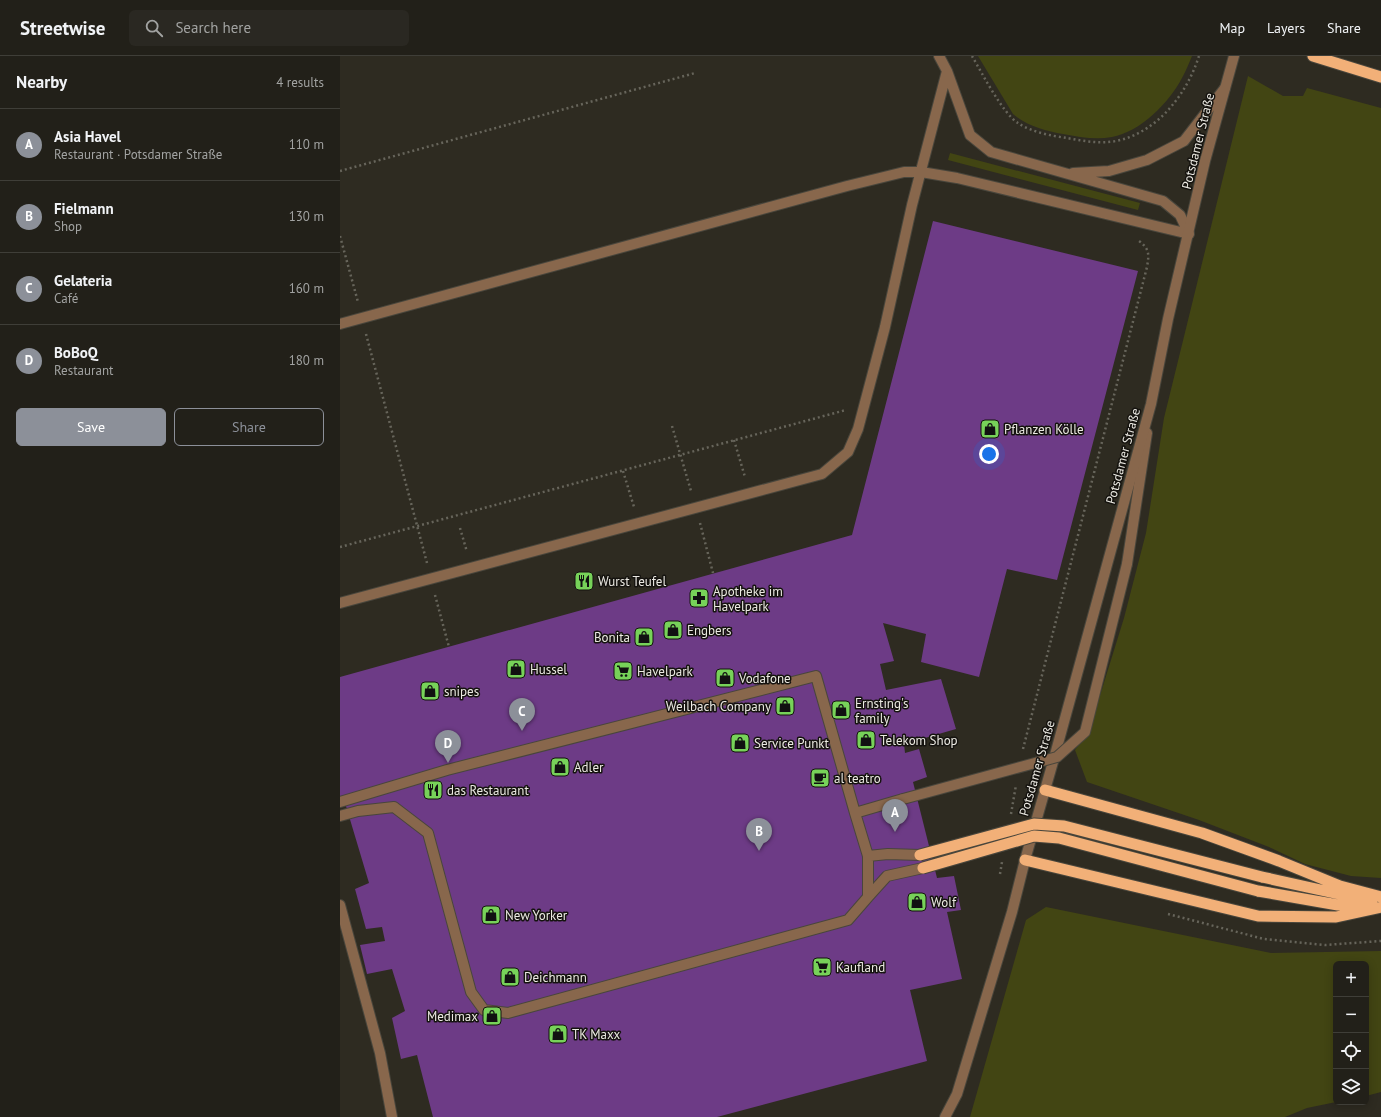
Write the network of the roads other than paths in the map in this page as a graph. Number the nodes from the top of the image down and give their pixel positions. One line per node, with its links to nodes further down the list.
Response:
1 (939, 56): 4 (street)
2 (1234, 56): 6 (street, Potsdamer Straße)
3 (1313, 56): 5 (highway)
4 (947, 72): 7 (street); 8 (street)
5 (1381, 77)
6 (1225, 88): 8 (street); 9 (street, Potsdamer Straße)
7 (920, 172): 9 (street); 10 (street); 12 (street)
8 (1063, 173): 9 (street)
9 (1189, 234): 11 (street, Potsdamer Straße)
10 (340, 324)
11 (1151, 404): 13 (street, Potsdamer Straße); 15 (street, bridge)
12 (340, 603)
13 (1045, 790): 19 (street, Potsdamer Straße); 22 (highway)
14 (340, 802): 15 (street)
15 (855, 813): 18 (street)
16 (340, 816): 21 (street)
17 (920, 855): 18 (street); 22 (highway, bridge)
18 (868, 856): 21 (street)
19 (1025, 860): 25 (highway); 27 (street, Potsdamer Straße)
20 (923, 868): 21 (street); 23 (highway, bridge)
21 (868, 897)
22 (1381, 899)
23 (1381, 903)
24 (340, 904): 26 (street)
25 (1381, 907)
26 (392, 1117)
27 (945, 1117)

